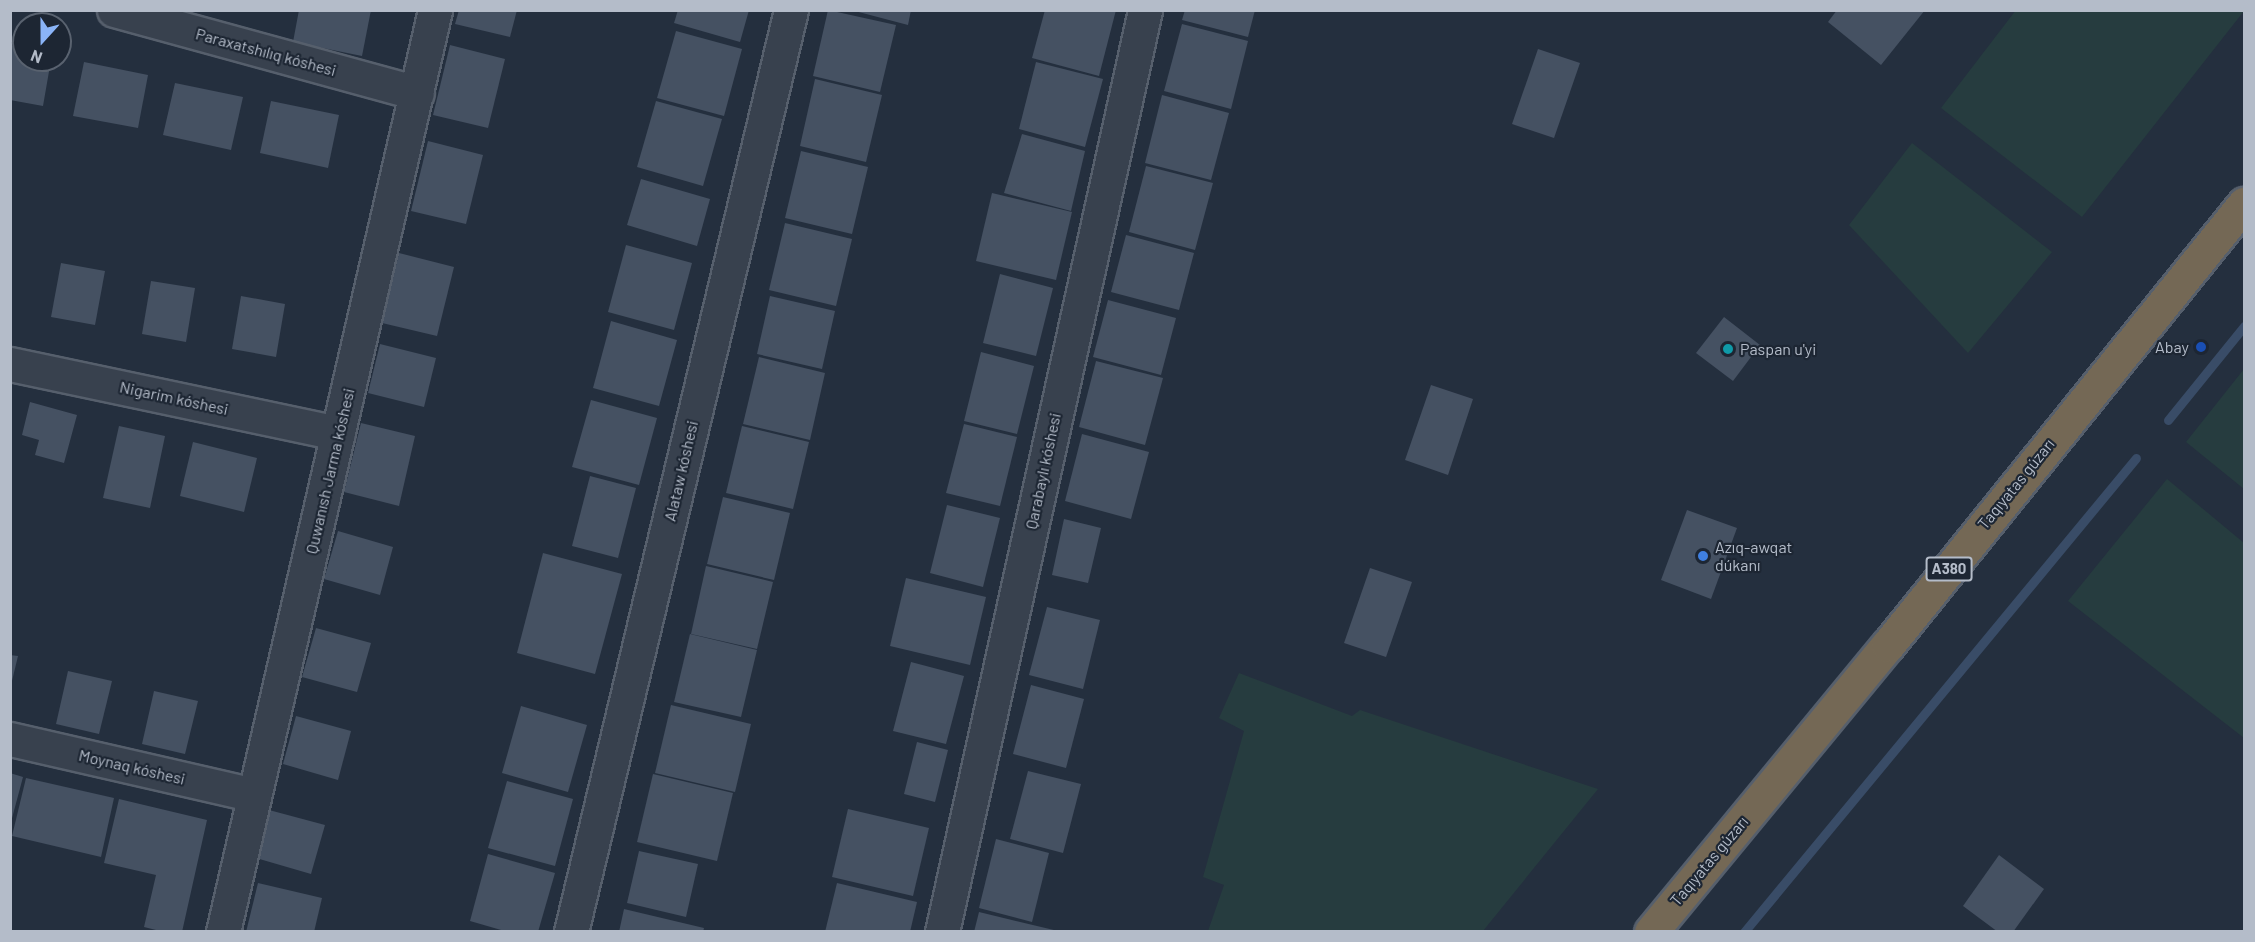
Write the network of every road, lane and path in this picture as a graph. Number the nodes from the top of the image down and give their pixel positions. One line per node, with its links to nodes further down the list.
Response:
1 (114, 10): 5 (street, Paraxatshılıq kóshesi)
2 (435, 10): 5 (street, Quwanısh Jarma kóshesi)
3 (791, 10): 12 (street, Alataw kóshesi)
4 (1145, 10): 13 (street, Qarabaylı kóshesi)
5 (417, 93): 8 (street, Quwanısh Jarma kóshesi)
6 (2244, 204): 14 (highway, Taqıyatas gúzarı / A380)
7 (10, 364): 8 (street, Nigarim kóshesi)
8 (339, 433): 10 (street, Quwanısh Jarma kóshesi)
9 (10, 740): 10 (street, Moynaq kóshesi)
10 (254, 795): 11 (street, Quwanısh Jarma kóshesi)
11 (223, 932)
12 (571, 932)
13 (942, 932)
14 (1651, 932)

